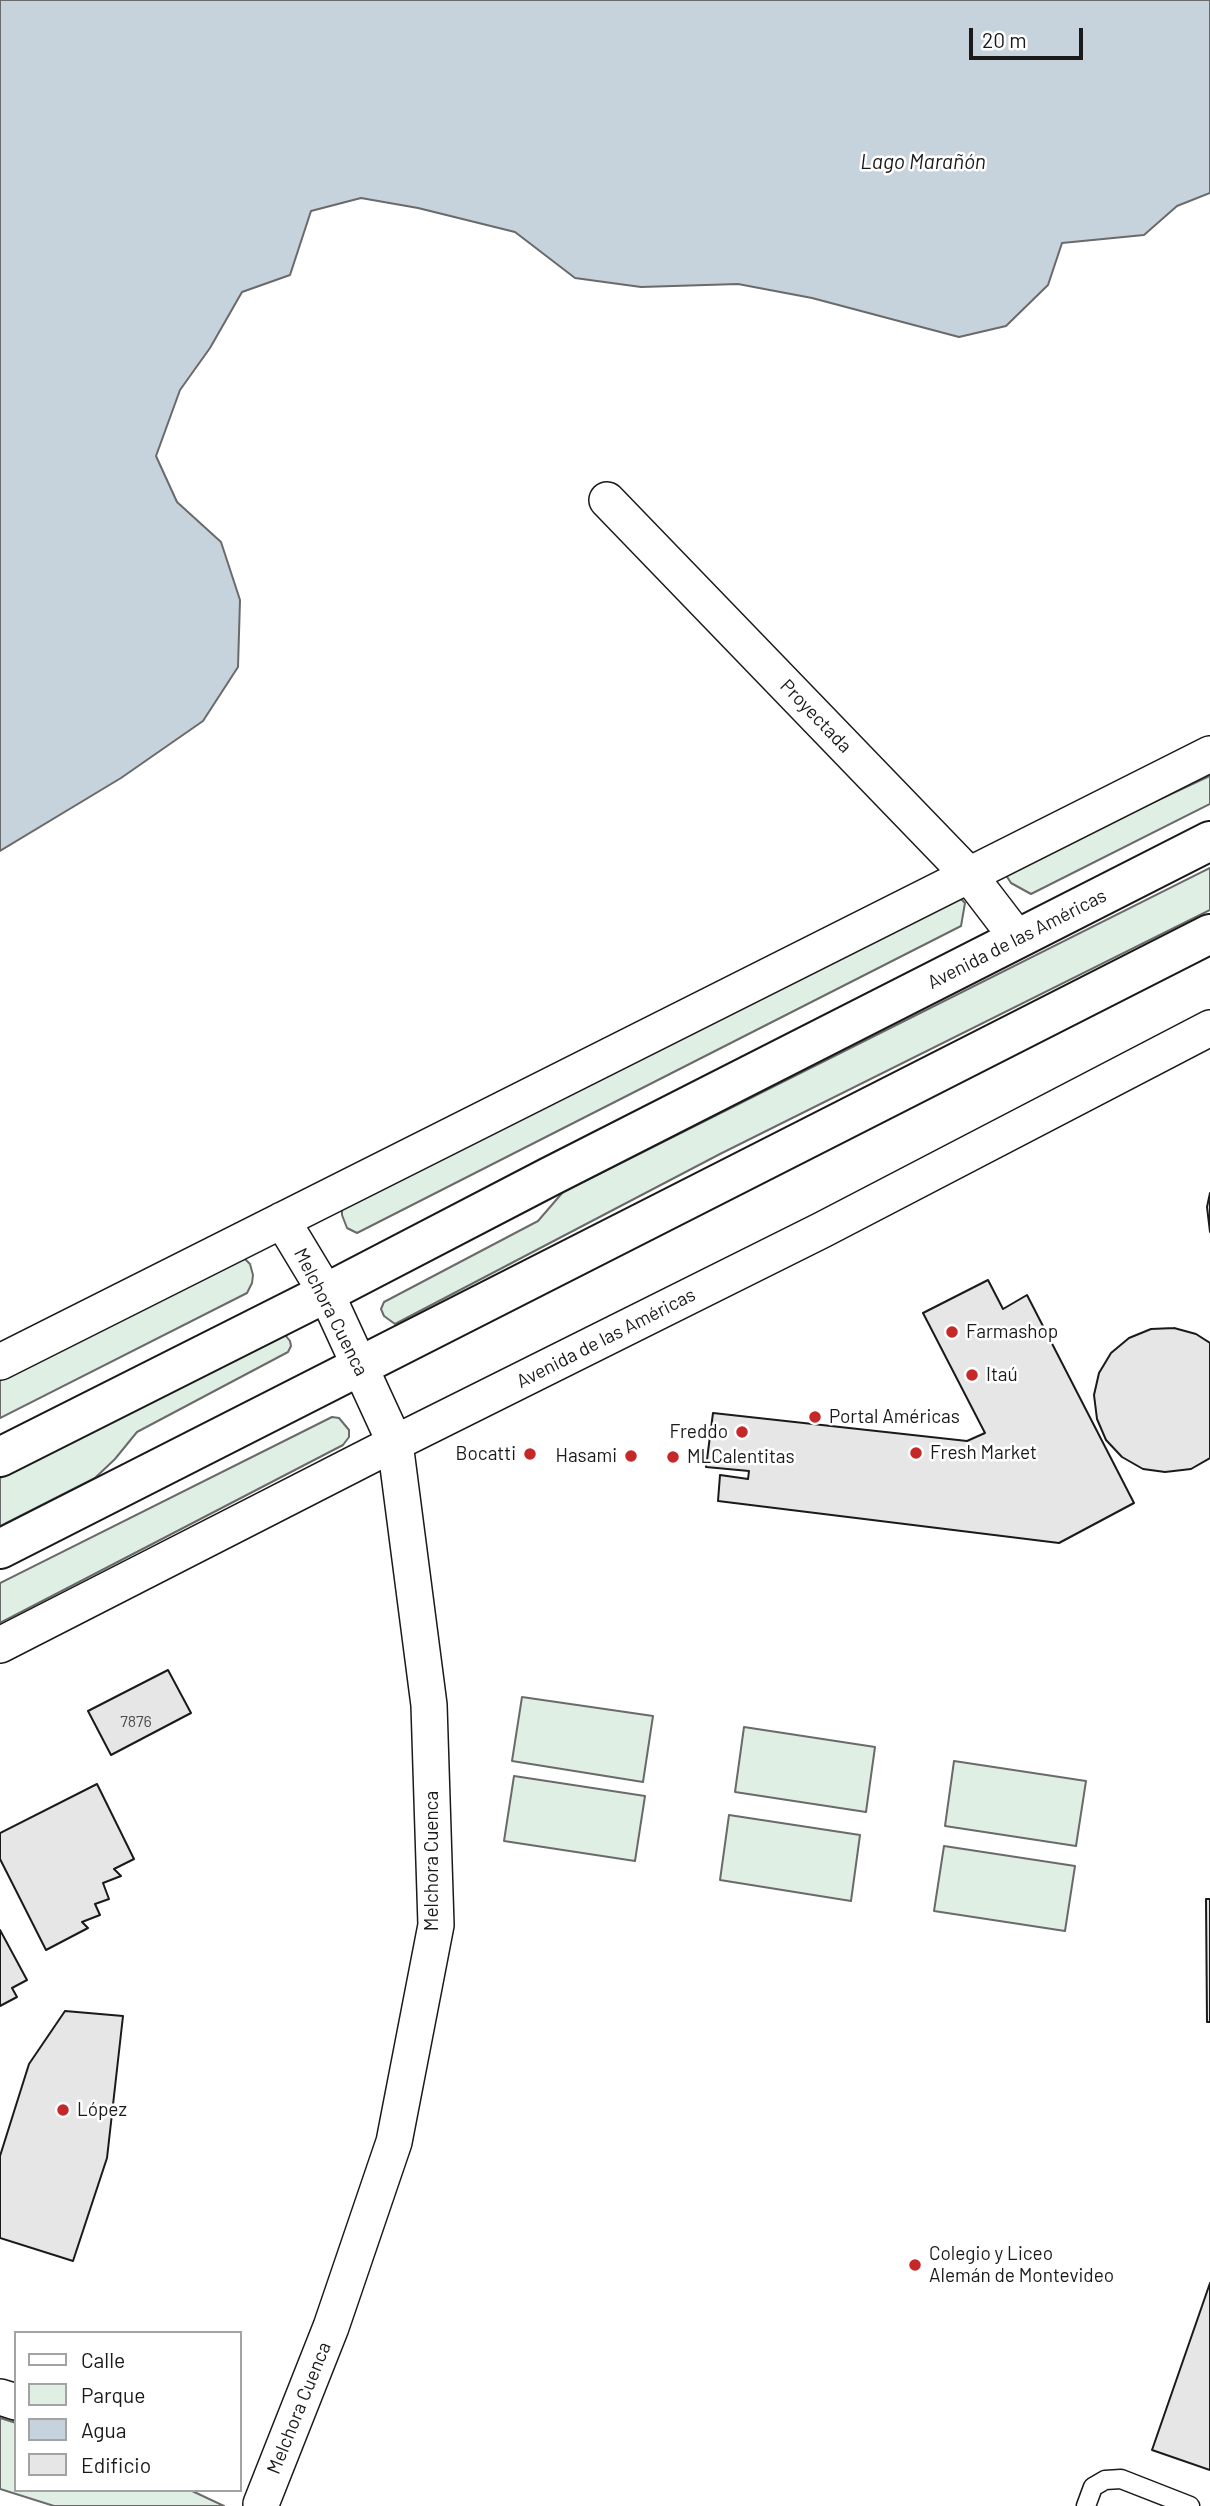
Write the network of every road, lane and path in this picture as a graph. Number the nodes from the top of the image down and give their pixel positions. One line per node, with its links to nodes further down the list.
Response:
1 (607, 500): 4 (street, Proyectada)
2 (1210, 754): 4 (street)
3 (1210, 841): 6 (highway, Avenida de las Américas)
4 (969, 875): 6 (street, Proyectada); 8 (street)
5 (1210, 933): 11 (highway)
6 (1018, 939): 9 (highway, Avenida de las Américas)
7 (1210, 1028): 12 (street, Avenida de las Américas)
8 (282, 1220): 9 (street, Melchora Cuenca); 10 (street)
9 (326, 1293): 11 (street, Melchora Cuenca); 13 (highway, Avenida de las Américas)
10 (0, 1362)
11 (360, 1367): 12 (street, Melchora Cuenca); 14 (highway)
12 (395, 1443): 15 (street, Avenida de las Américas); 16 (street, Melchora Cuenca)
13 (0, 1457)
14 (0, 1549)
15 (0, 1645)
16 (253, 2500)
17 (1086, 2506): 18 (lane)
18 (1191, 2506)

